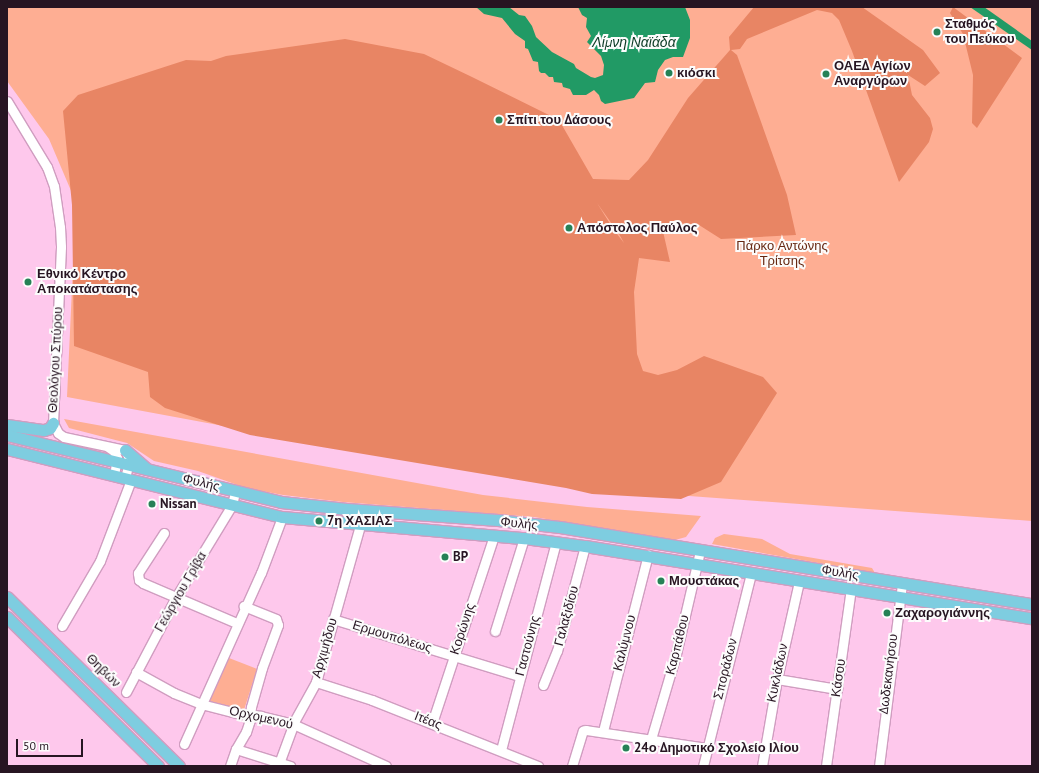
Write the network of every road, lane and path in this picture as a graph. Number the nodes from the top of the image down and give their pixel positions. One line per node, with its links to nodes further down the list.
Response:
1 (7, 101): 2 (street, Θεολόγου Σπύρου)
2 (53, 423): 3 (main road); 5 (street, Θεολόγου Σπύρου)
3 (7, 425)
4 (7, 435): 8 (main road, Φυλής)
5 (108, 446): 7 (street, Θεολόγου Σπύρου); 8 (street)
6 (7, 449): 10 (main road, Φυλής)
7 (125, 450): 8 (street); 9 (main road)
8 (123, 464): 9 (main road, Φυλής); 10 (street)
9 (149, 470): 11 (main road, Φυλής)
10 (123, 478): 12 (main road, Φυλής); 36 (street)
11 (235, 492): 12 (street, Γεώργιου Γρίβα); 20 (main road, Φυλής)
12 (232, 505): 13 (main road, Φυλής); 29 (street, Γεώργιου Γρίβα)
13 (282, 517): 14 (main road, Φυλής); 31 (street)
14 (360, 525): 16 (main road, Φυλής); 34 (street, Αρχιμήδου)
15 (164, 533): 29 (street)
16 (494, 536): 17 (main road, Φυλής); 38 (street, Κορώνης)
17 (524, 538): 18 (main road, Φυλής); 37 (street)
18 (556, 542): 19 (main road, Φυλής); 40 (street, Γαστούνης)
19 (585, 546): 21 (main road, Φυλής); 43 (street, Γαλαξιδίου)
20 (700, 551): 22 (street, Καρπάθου); 25 (main road, Φυλής)
21 (648, 555): 22 (main road, Φυλής); 50 (street, Καλύμνου)
22 (697, 564): 23 (main road, Φυλής); 51 (street, Καρπάθου)
23 (751, 573): 24 (main road, Φυλής); 53 (street, Σποράδων)
24 (799, 581): 26 (main road, Φυλής); 41 (street, Κυκλάδων)
25 (902, 583): 27 (street, Δωδεκανήσου); 30 (main road, Φυλής)
26 (851, 589): 27 (main road, Φυλής); 44 (street, Κάσου)
27 (899, 596): 33 (main road, Φυλής); 69 (street, Δωδεκανήσου)
28 (7, 597): 59 (main road, Θηβών)
29 (176, 597): 35 (street); 39 (street, Γεώργιου Γρίβα)
30 (1032, 604)
31 (244, 606): 35 (street); 47 (street)
32 (7, 617): 58 (main road)
33 (1032, 618)
34 (333, 619): 38 (street, Ερμουπόλεως); 42 (street, Αρχιμήδου)
35 (237, 623): 46 (street)
36 (62, 626)
37 (495, 631)
38 (454, 656): 40 (street, Ερμουπόλεως); 48 (street, Κορώνης)
39 (136, 672): 45 (street, Γεώργιου Γρίβα); 46 (street, Ορχομενού)
40 (520, 676): 55 (street, Γαστούνης)
41 (777, 679): 44 (street); 67 (street, Κυκλάδων)
42 (316, 682): 48 (street, Ιτέας); 49 (street, Αρχιμήδου)
43 (543, 684)
44 (837, 689): 68 (street, Κάσου)
45 (126, 692)
46 (201, 704): 47 (street, Ορχομενού); 52 (street)
47 (250, 715): 49 (street, Ορχομενού); 54 (street)
48 (432, 723): 55 (street, Ιτέας)
49 (293, 724): 56 (street, Ορχομενού); 57 (street, Αρχιμήδου)
50 (603, 731): 51 (street); 65 (street)
51 (651, 739): 53 (street)
52 (184, 744)
53 (706, 748): 66 (street, Σποράδων)
54 (236, 749): 57 (street); 60 (street)
55 (501, 750): 64 (street, Ιτέας)
56 (366, 757): 62 (street); 63 (street, Ορχομενού)
57 (279, 764): 61 (street)
58 (158, 766)
59 (179, 766)
60 (230, 766)
61 (290, 766)
62 (363, 766)
63 (386, 766)
64 (538, 766)
65 (572, 766)
66 (703, 766)
67 (762, 766)
68 (826, 766)
69 (879, 766)

